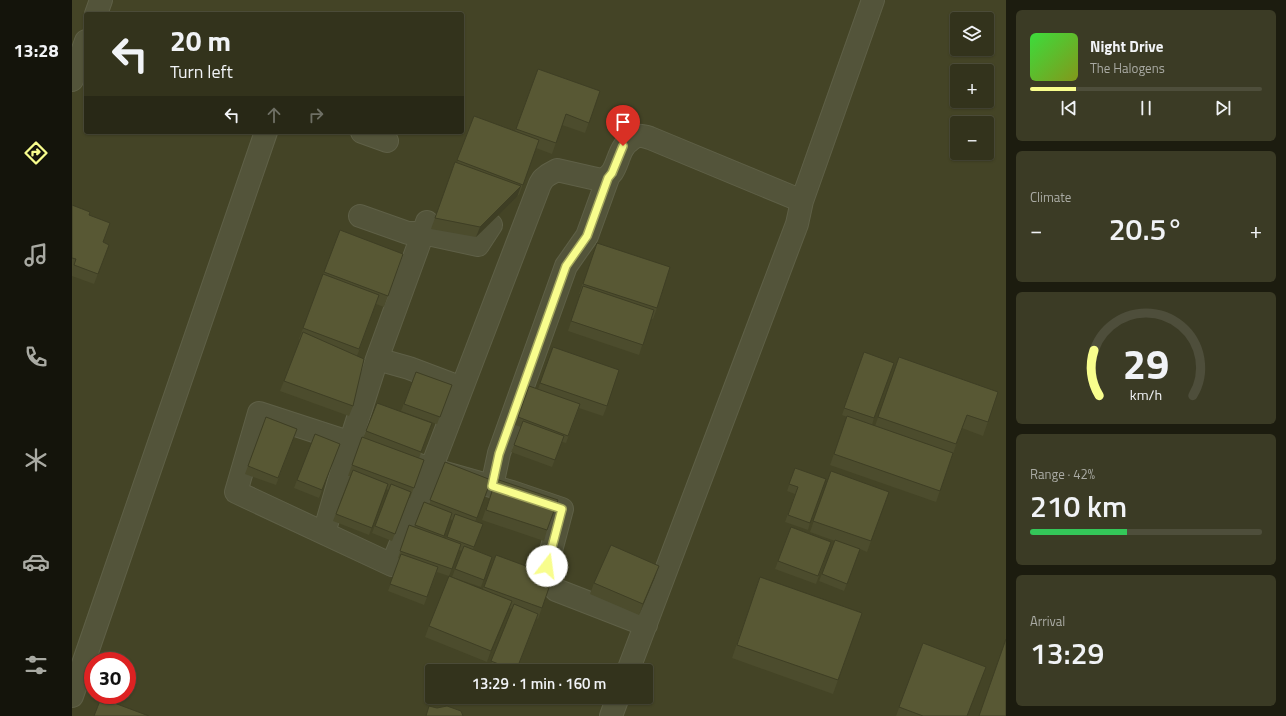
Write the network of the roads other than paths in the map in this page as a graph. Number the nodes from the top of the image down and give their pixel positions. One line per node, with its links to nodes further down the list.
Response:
1 (101, 0): 3 (street)
2 (873, 0): 10 (street)
3 (97, 12)
4 (84, 47): 5 (street)
5 (72, 80)
6 (265, 134): 22 (street)
7 (368, 134): 8 (street)
8 (387, 141)
9 (608, 178): 10 (street); 15 (street); 18 (street)
10 (802, 201): 20 (street)
11 (360, 216): 13 (street)
12 (491, 225): 13 (street)
13 (425, 228): 14 (street)
14 (377, 359): 15 (street); 16 (street)
15 (462, 388): 17 (street)
16 (350, 443): 17 (street); 19 (street); 19 (street)
17 (431, 469): 18 (street); 19 (street)
18 (492, 486): 20 (street)
19 (324, 533)
20 (646, 625): 21 (street)
21 (631, 664)
22 (72, 696)
23 (615, 704): 24 (street)
24 (611, 716)

